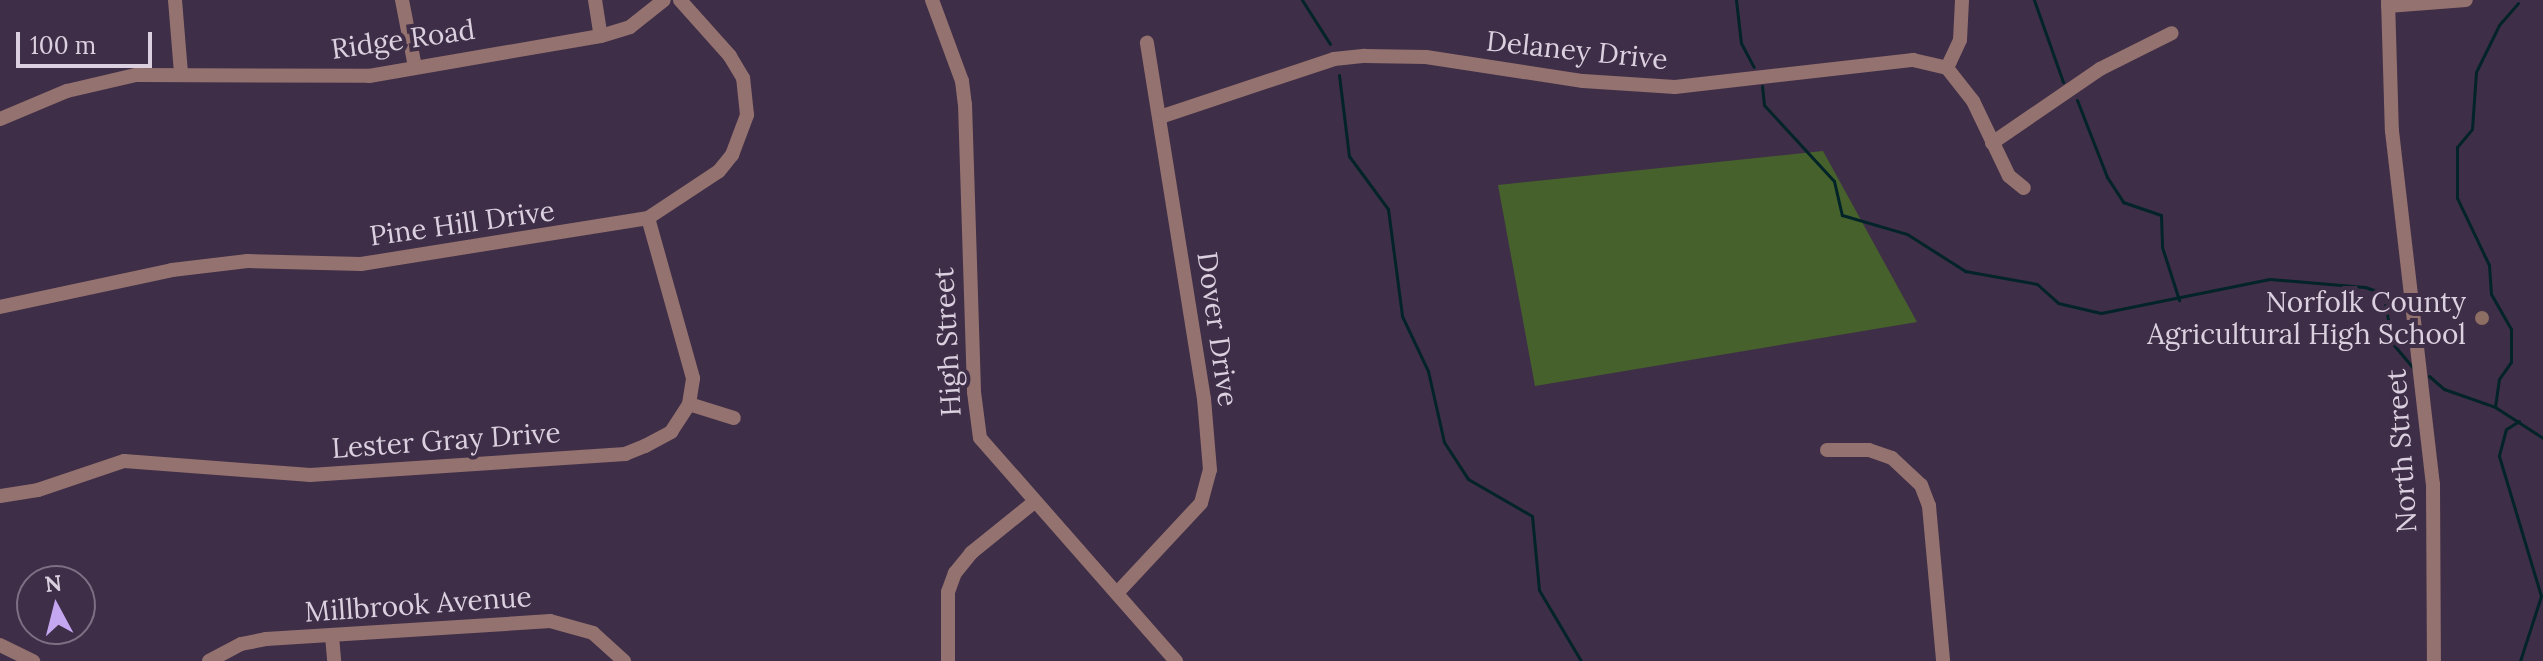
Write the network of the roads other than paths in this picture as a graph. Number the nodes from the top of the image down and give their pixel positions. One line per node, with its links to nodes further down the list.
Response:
1 (175, 0): 15 (street)
2 (402, 0): 13 (street)
3 (595, 0): 11 (street)
4 (664, 0): 11 (street, Ridge Road)
5 (680, 0): 20 (street, Pine Hill Drive)
6 (932, 0): 26 (street, High Street)
7 (1962, 0): 14 (street)
8 (2466, 0): 9 (street)
9 (2388, 3): 37 (street, North Street)
10 (2172, 33): 18 (street)
11 (601, 36): 13 (street, Ridge Road)
12 (1147, 43): 16 (street, Dover Drive)
13 (415, 67): 15 (street, Ridge Road)
14 (1947, 68): 16 (street, Delaney Drive); 18 (street)
15 (181, 73): 17 (street, Ridge Road)
16 (1160, 117): 27 (street, Dover Drive)
17 (0, 119)
18 (1992, 143): 19 (street)
19 (2024, 188)
20 (648, 218): 21 (street, Pine Hill Drive); 22 (street)
21 (0, 307)
22 (689, 404): 23 (street); 25 (street, Lester Gray Drive)
23 (734, 418)
24 (1827, 450): 36 (street)
25 (0, 496)
26 (1033, 503): 27 (street, High Street); 34 (street)
27 (1119, 591): 35 (street, High Street)
28 (332, 636): 31 (street, Millbrook Avenue); 32 (street); 33 (street, Millbrook Avenue)
29 (0, 645): 30 (street)
30 (33, 661)
31 (209, 661)
32 (334, 661)
33 (624, 661)
34 (948, 661)
35 (1176, 661)
36 (1943, 661)
37 (2434, 661)

